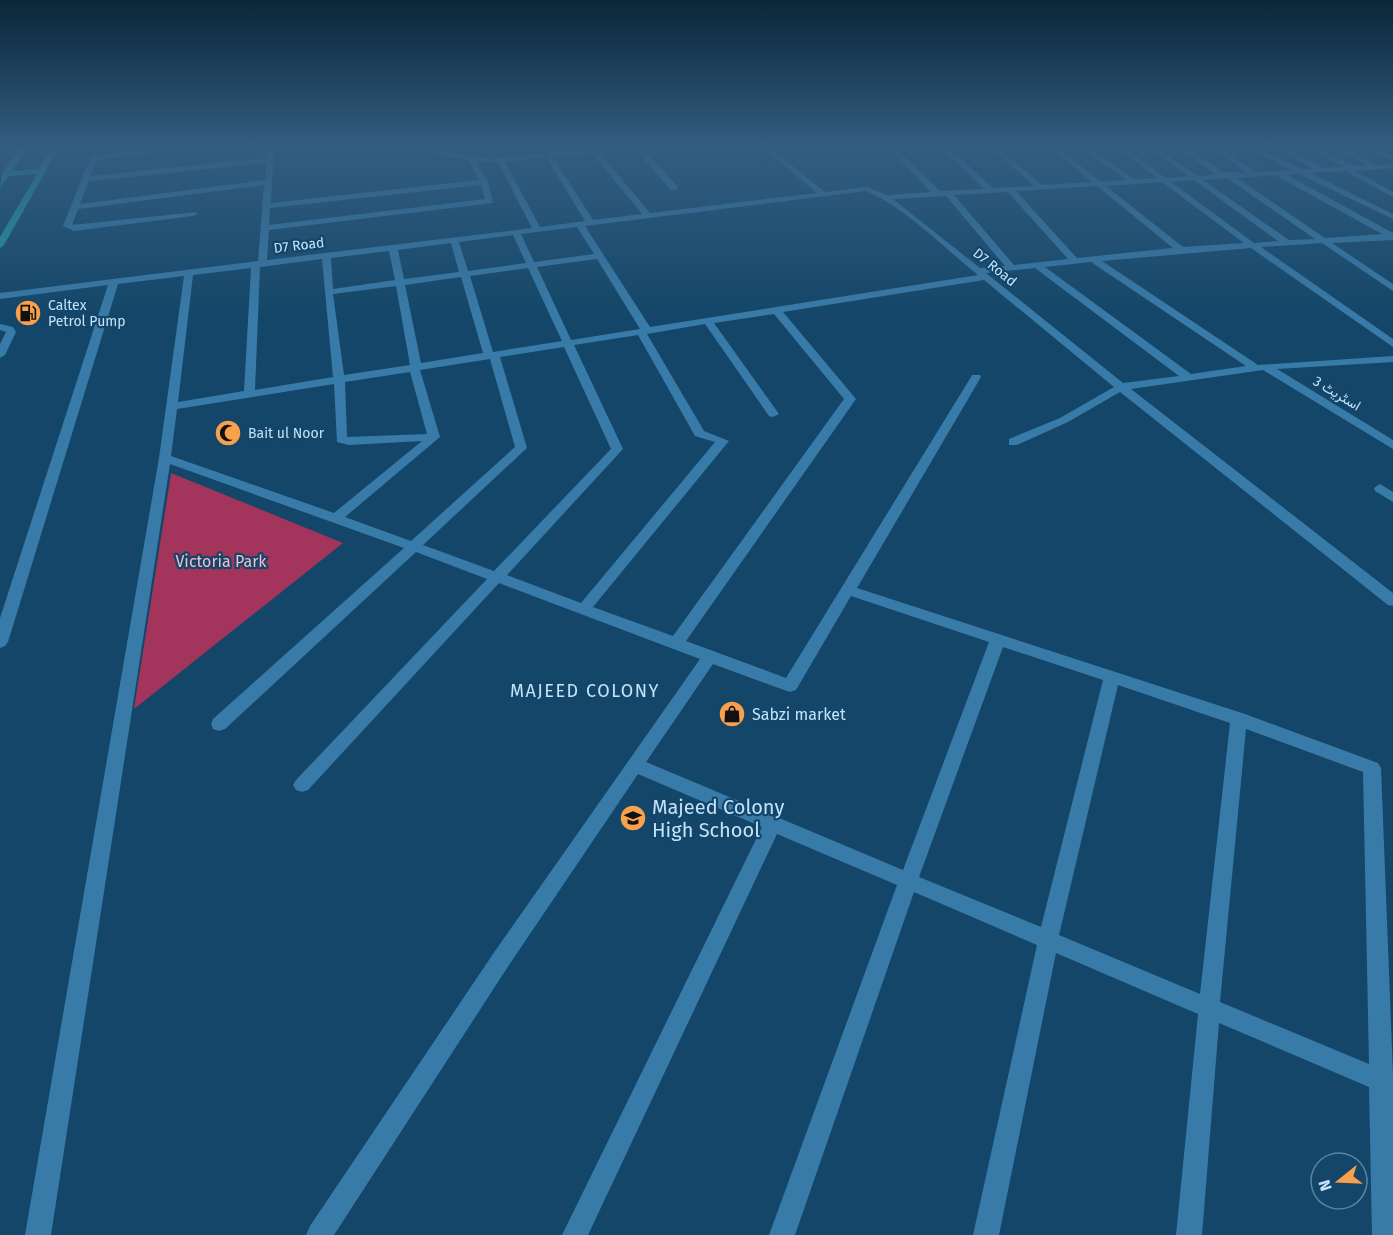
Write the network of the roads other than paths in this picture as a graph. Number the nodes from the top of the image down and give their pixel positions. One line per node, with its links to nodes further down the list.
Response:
1 (23, 204): 33 (main road)
2 (75, 204): 20 (street)
3 (100, 204): 20 (street)
4 (288, 204): 19 (street)
5 (468, 204): 26 (street)
6 (523, 204): 27 (street)
7 (578, 204): 24 (street)
8 (638, 204): 22 (street)
9 (742, 204): 22 (street, D7 Road)
10 (894, 204): 47 (street, D7 Road)
11 (957, 204): 44 (street)
12 (1023, 204): 40 (street)
13 (1125, 204): 36 (street)
14 (1195, 204): 34 (street)
15 (1230, 204): 32 (street)
16 (1267, 204): 31 (street)
17 (1334, 204): 29 (street)
18 (1366, 204): 23 (street)
19 (267, 206): 26 (street)
20 (74, 207): 21 (street)
21 (193, 214)
22 (647, 215): 24 (street, D7 Road)
23 (1393, 217)
24 (590, 222): 25 (street, D7 Road)
25 (579, 224): 27 (street, D7 Road); 38 (street)
26 (265, 228): 41 (street)
27 (537, 229): 28 (street, D7 Road)
28 (516, 232): 30 (street, D7 Road); 42 (street)
29 (1393, 236): 31 (street)
30 (454, 239): 35 (street, D7 Road); 46 (street)
31 (1321, 240): 32 (street); 50 (street)
32 (1287, 243): 34 (street)
33 (0, 245)
34 (1252, 245): 36 (street); 58 (street)
35 (393, 247): 37 (street, D7 Road); 49 (street)
36 (1181, 250): 39 (street)
37 (326, 256): 41 (street, D7 Road); 51 (street)
38 (599, 256): 42 (street); 56 (street)
39 (1093, 259): 40 (street); 63 (street, اسٹریٹ 3)
40 (1075, 261): 43 (street)
41 (259, 264): 45 (street, D7 Road); 68 (street)
42 (531, 265): 46 (street); 57 (street)
43 (1037, 265): 44 (street); 65 (street)
44 (1012, 268): 47 (street)
45 (189, 273): 48 (street, D7 Road); 69 (street)
46 (464, 273): 49 (street); 59 (street)
47 (982, 274): 53 (street); 67 (street, D7 Road)
48 (114, 282): 52 (street, D7 Road); 84 (street)
49 (400, 282): 51 (street); 62 (street)
50 (1393, 288)
51 (328, 291): 66 (street)
52 (0, 296)
53 (776, 310): 54 (street); 85 (street)
54 (708, 321): 56 (street); 70 (street)
55 (0, 327): 60 (street)
56 (644, 331): 57 (street); 82 (street)
57 (567, 343): 59 (street); 79 (street)
58 (1393, 344)
59 (492, 355): 62 (street); 78 (street)
60 (0, 356)
61 (1393, 359): 63 (street)
62 (415, 367): 66 (street); 71 (street)
63 (1261, 368): 65 (street); 73 (street, اسٹریٹ 3)
64 (976, 377): 80 (street)
65 (1189, 378): 67 (street)
66 (339, 379): 68 (street); 71 (street)
67 (1120, 387): 72 (street); 81 (street, D7 Road)
68 (249, 394): 69 (street)
69 (172, 406): 74 (street)
70 (773, 414)
71 (434, 437): 77 (street)
72 (1013, 442)
73 (1393, 445)
74 (165, 458): 77 (street); 97 (street)
75 (1380, 489): 76 (street)
76 (1393, 498)
77 (336, 518): 78 (street)
78 (413, 546): 79 (street); 89 (street)
79 (496, 577): 82 (street); 91 (street)
80 (848, 590): 83 (street); 86 (street)
81 (1393, 601)
82 (584, 610): 85 (street)
83 (998, 639): 87 (street); 93 (street)
84 (0, 642)
85 (675, 645): 86 (street)
86 (709, 657): 90 (street)
87 (1112, 678): 88 (street); 94 (street)
88 (1239, 719): 95 (street); 96 (street)
89 (219, 724)
90 (634, 765): 92 (street); 98 (street)
91 (302, 785)
92 (773, 824): 93 (street); 99 (street)
93 (908, 881): 94 (street); 100 (street)
94 (1048, 940): 95 (street); 101 (street)
95 (1209, 1008): 96 (street); 102 (street)
96 (1387, 1084): 103 (street)
97 (38, 1235)
98 (319, 1235)
99 (575, 1235)
100 (782, 1235)
101 (986, 1235)
102 (1189, 1235)
103 (1385, 1235)

